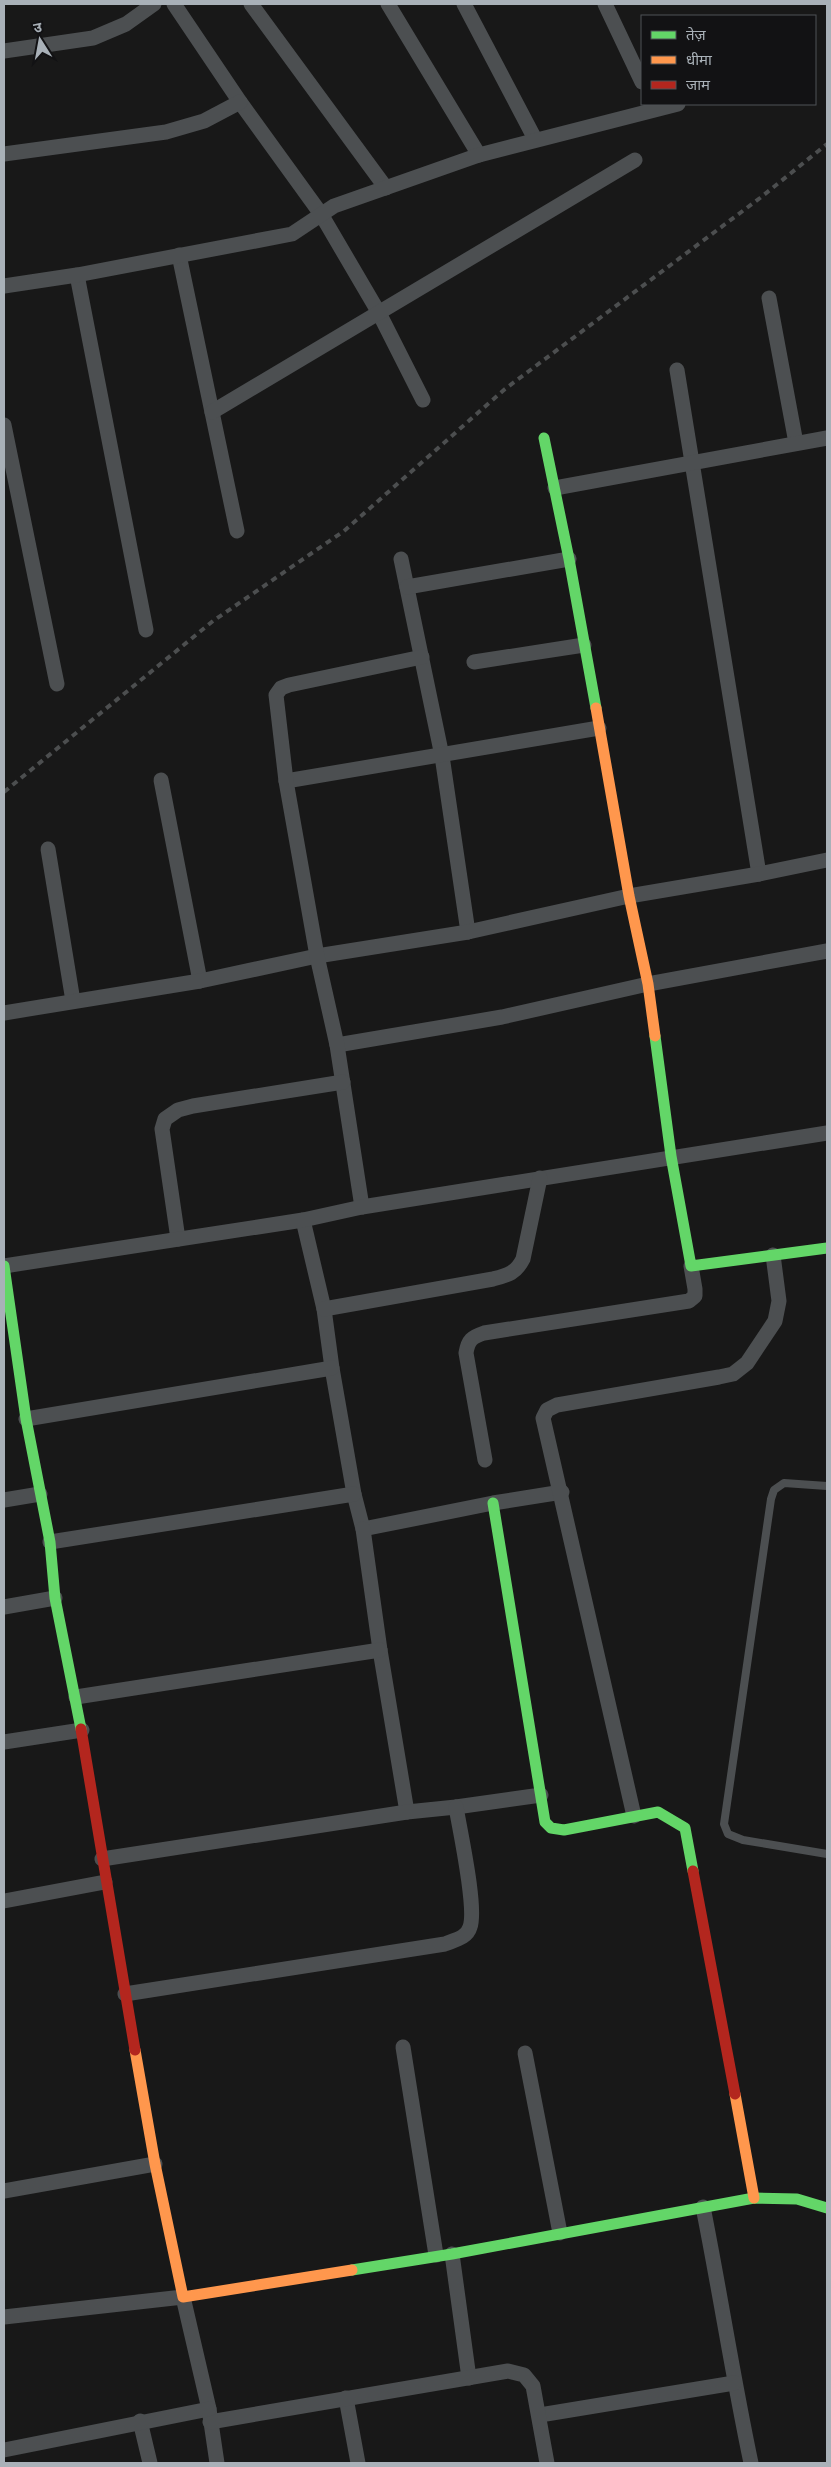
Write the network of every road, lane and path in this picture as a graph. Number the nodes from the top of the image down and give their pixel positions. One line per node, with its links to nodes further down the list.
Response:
1 (154, 4): 7 (street)
2 (174, 4): 9 (street)
3 (252, 4): 16 (street)
4 (388, 4): 14 (street)
5 (464, 4): 12 (street)
6 (605, 4): 8 (street)
7 (4, 51)
8 (641, 80)
9 (240, 102): 13 (street); 17 (street)
10 (670, 105): 11 (street)
11 (655, 107): 12 (street)
12 (535, 139): 14 (street)
13 (4, 154)
14 (479, 155): 16 (street)
15 (635, 160): 22 (street)
16 (386, 188): 17 (street)
17 (321, 214): 18 (street); 22 (street)
18 (179, 254): 19 (street); 25 (street)
19 (77, 275): 20 (street); 36 (street)
20 (4, 286)
21 (768, 298): 29 (street)
22 (379, 313): 24 (street); 25 (street)
23 (677, 370): 30 (street)
24 (423, 400)
25 (212, 412): 32 (street)
26 (4, 425): 40 (street)
27 (544, 438): 31 (street)
28 (827, 438): 29 (street)
29 (796, 443): 30 (street)
30 (692, 463): 31 (street); 47 (street)
31 (555, 488): 34 (street)
32 (237, 531)
33 (401, 559): 35 (street)
34 (569, 559): 35 (street); 37 (street)
35 (407, 587): 38 (street)
36 (146, 630)
37 (584, 645): 39 (street); 41 (street)
38 (422, 657): 42 (street); 44 (street)
39 (474, 662)
40 (57, 684)
41 (599, 728): 42 (street); 48 (street)
42 (442, 756): 44 (street); 49 (street)
43 (161, 780): 52 (street)
44 (286, 781): 51 (street)
45 (48, 849): 54 (street)
46 (827, 860): 47 (street)
47 (759, 874): 48 (street)
48 (629, 896): 49 (street); 53 (street)
49 (468, 932): 51 (street)
50 (827, 951): 53 (street)
51 (317, 956): 52 (street); 56 (street)
52 (200, 981): 54 (street)
53 (648, 984): 56 (street); 59 (street)
54 (73, 1001): 55 (street)
55 (4, 1013)
56 (337, 1045): 57 (street)
57 (343, 1082): 61 (street); 63 (street)
58 (827, 1133): 59 (street)
59 (671, 1156): 60 (street); 67 (street)
60 (540, 1178): 61 (street); 69 (street)
61 (362, 1207): 62 (street)
62 (304, 1220): 63 (street); 69 (street)
63 (178, 1239): 66 (street)
64 (827, 1248): 65 (street)
65 (773, 1255): 67 (street); 74 (street)
66 (4, 1266): 68 (street)
67 (691, 1266): 72 (street)
68 (6, 1291): 71 (street)
69 (324, 1309): 70 (street)
70 (332, 1368): 71 (street); 76 (street)
71 (26, 1419): 75 (street)
72 (485, 1460)
73 (827, 1486): 91 (lane)
74 (562, 1492): 78 (street); 90 (street)
75 (40, 1494): 77 (street); 80 (street)
76 (354, 1494): 79 (street); 80 (street)
77 (4, 1500)
78 (493, 1503): 79 (street); 87 (street)
79 (363, 1529): 83 (street)
80 (50, 1542): 81 (street)
81 (55, 1598): 82 (street); 84 (street)
82 (4, 1607)
83 (380, 1650): 84 (street); 89 (street)
84 (76, 1697): 85 (street)
85 (82, 1730): 86 (street); 92 (street)
86 (4, 1742)
87 (541, 1794): 88 (street); 90 (street)
88 (456, 1807): 89 (street); 95 (street)
89 (407, 1812): 92 (street)
90 (634, 1816): 100 (street)
91 (827, 1854)
92 (102, 1859): 93 (street)
93 (106, 1882): 94 (street); 95 (street)
94 (4, 1901)
95 (125, 1994): 98 (street)
96 (403, 2047): 105 (street)
97 (525, 2052): 103 (street)
98 (156, 2164): 99 (street); 106 (street)
99 (4, 2191)
100 (754, 2198): 101 (street); 102 (street)
101 (703, 2207): 103 (street); 109 (street)
102 (827, 2208)
103 (560, 2233): 104 (street)
104 (452, 2254): 105 (street); 108 (street)
105 (436, 2255): 106 (street)
106 (184, 2297): 107 (street); 112 (street)
107 (4, 2317)
108 (469, 2378): 110 (street); 111 (street)
109 (734, 2383): 111 (street); 119 (street)
110 (346, 2398): 112 (street); 117 (street)
111 (540, 2415): 118 (street)
112 (210, 2416): 113 (street); 116 (street)
113 (140, 2421): 114 (street); 115 (street)
114 (4, 2450)
115 (150, 2463)
116 (217, 2463)
117 (358, 2463)
118 (548, 2463)
119 (751, 2463)

